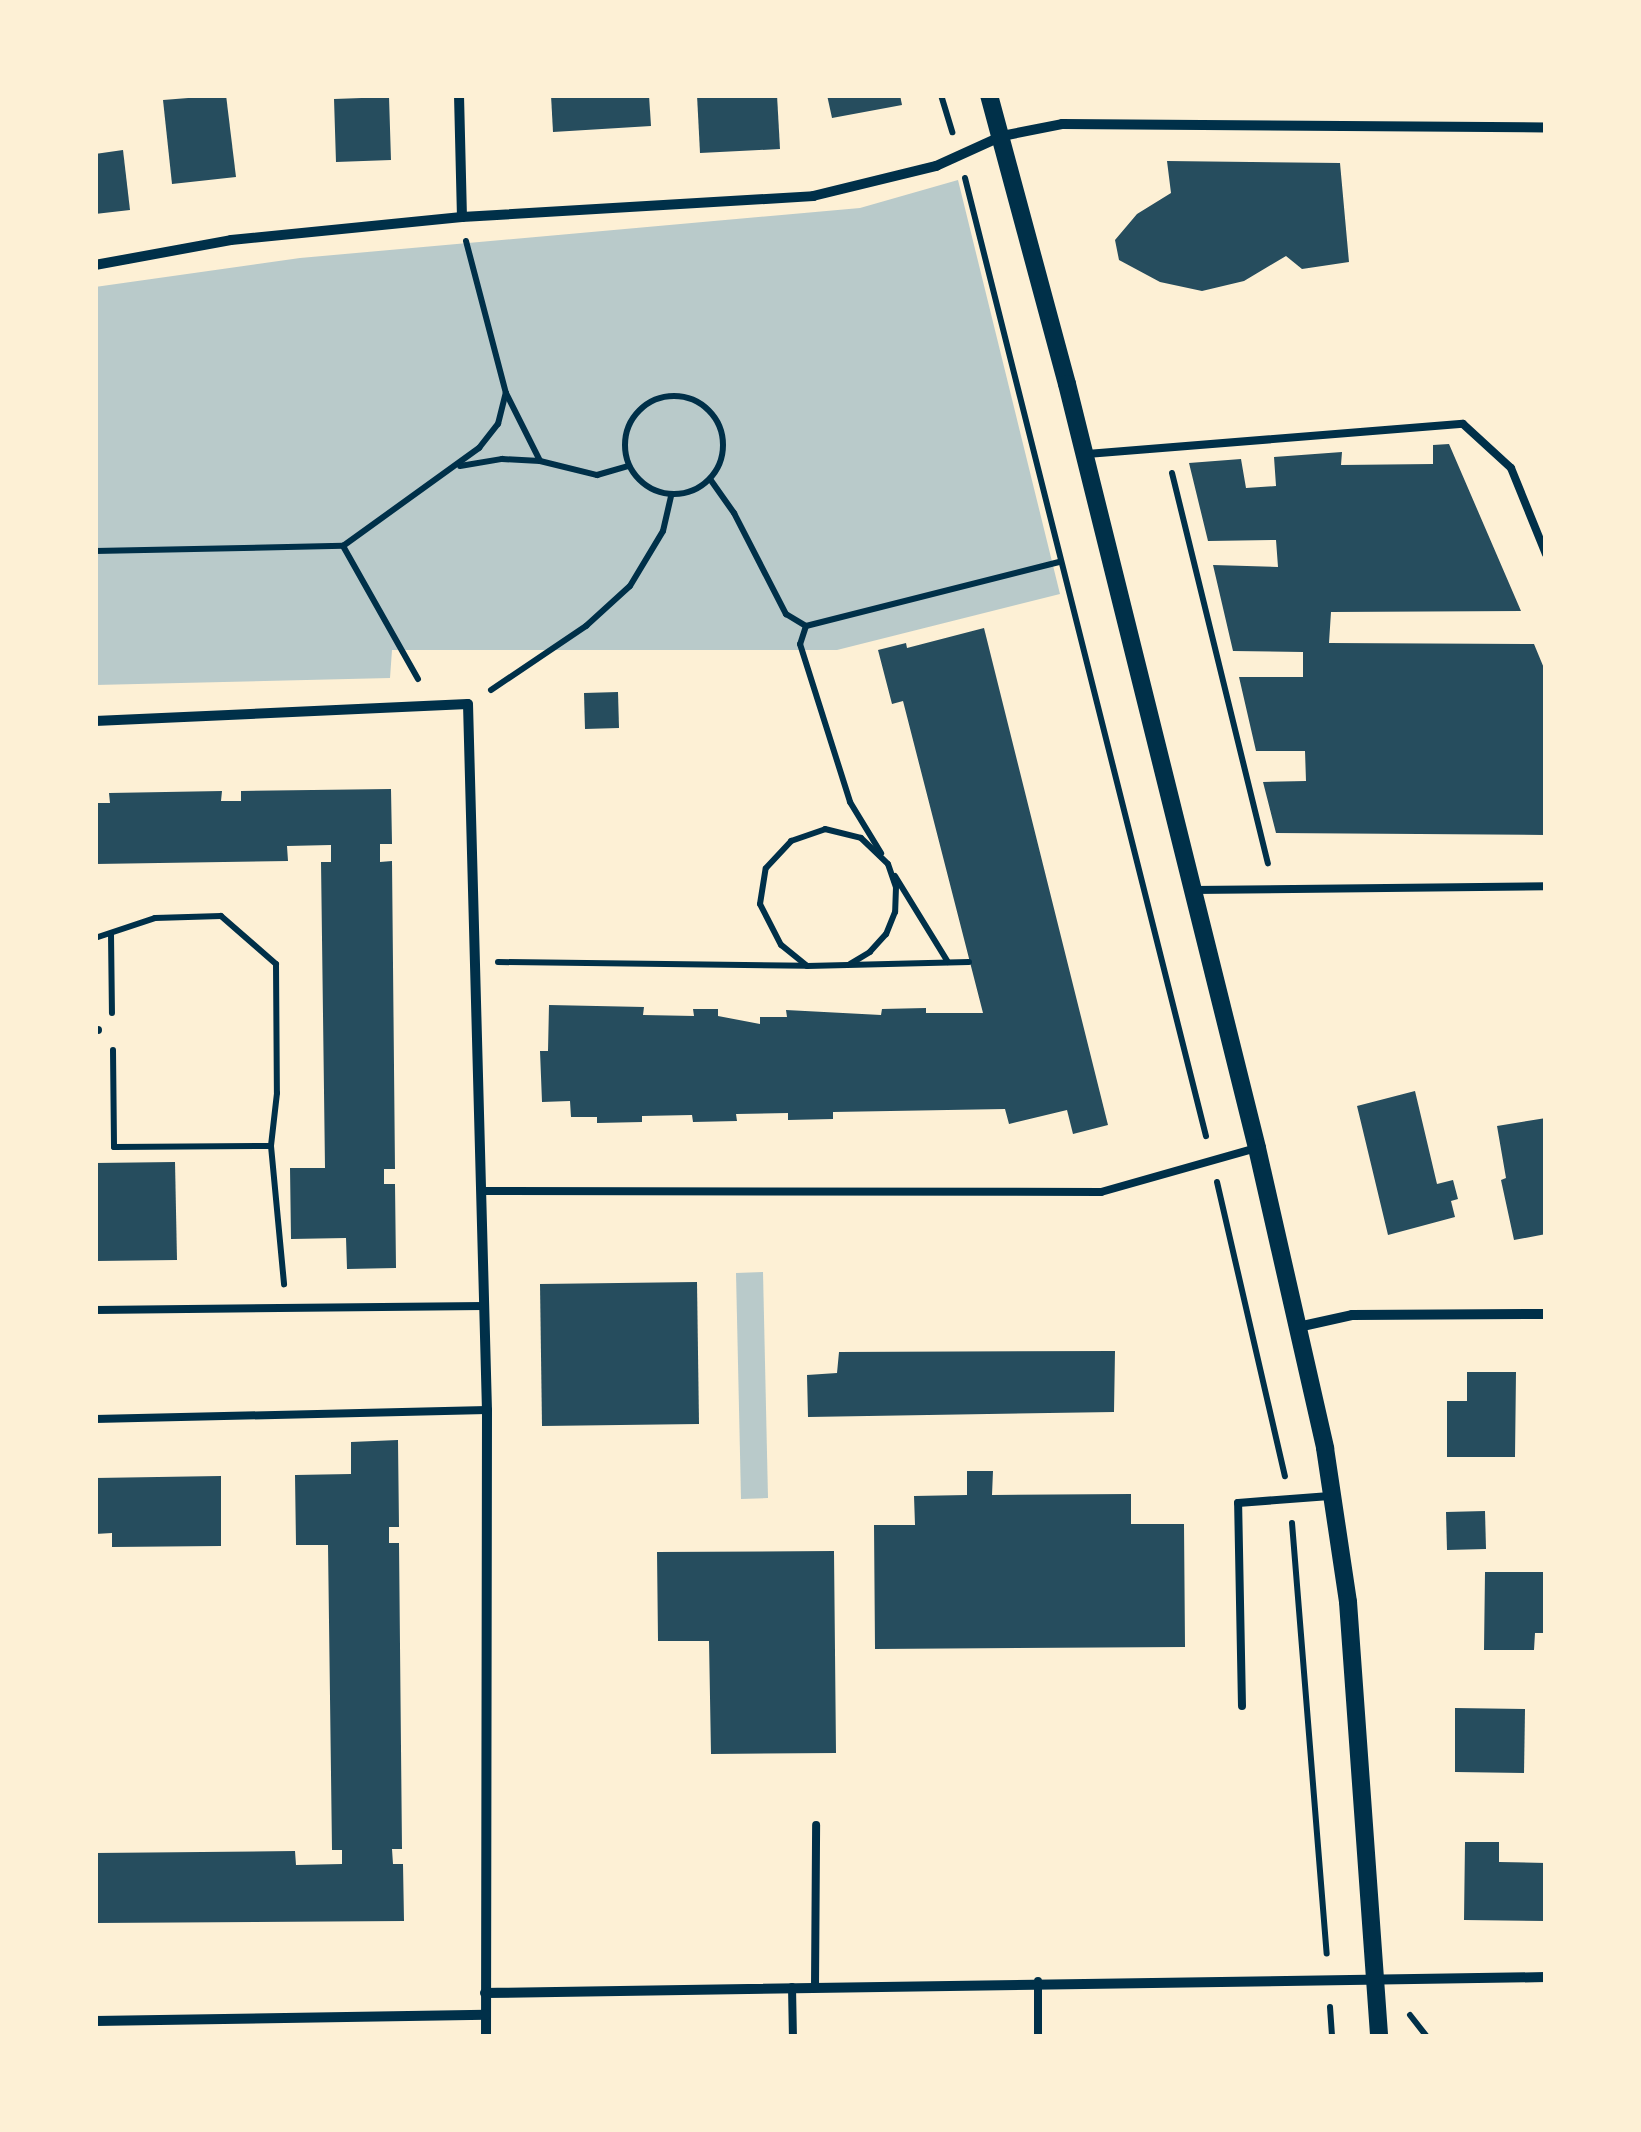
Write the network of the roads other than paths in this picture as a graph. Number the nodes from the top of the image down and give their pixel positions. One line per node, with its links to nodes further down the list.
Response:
1 (459, 95): 5 (street)
2 (989, 95): 4 (street)
3 (1546, 127): 4 (street)
4 (1002, 136): 5 (street); 7 (street)
5 (462, 217): 6 (street)
6 (95, 265)
7 (1084, 454): 8 (lane); 11 (street)
8 (1546, 554)
9 (95, 721): 13 (street)
10 (1546, 886): 11 (lane)
11 (1193, 890): 12 (street)
12 (1257, 1148): 13 (lane); 17 (street)
13 (482, 1191): 14 (street)
14 (484, 1306): 15 (lane); 18 (street)
15 (95, 1310)
16 (1546, 1314): 17 (street)
17 (1298, 1327): 20 (street)
18 (488, 1410): 19 (lane); 28 (street)
19 (95, 1419)
20 (1334, 1496): 21 (lane); 23 (street)
21 (1242, 1706)
22 (816, 1825): 26 (lane)
23 (1375, 1976): 24 (street); 25 (street); 34 (street)
24 (1546, 1976)
25 (1038, 1981): 26 (street); 33 (lane)
26 (816, 1986): 27 (street)
27 (792, 1987): 28 (street); 32 (lane)
28 (486, 1993): 29 (street)
29 (486, 2015): 30 (street); 31 (street)
30 (95, 2020)
31 (486, 2037)
32 (793, 2037)
33 (1038, 2037)
34 (1378, 2037)

